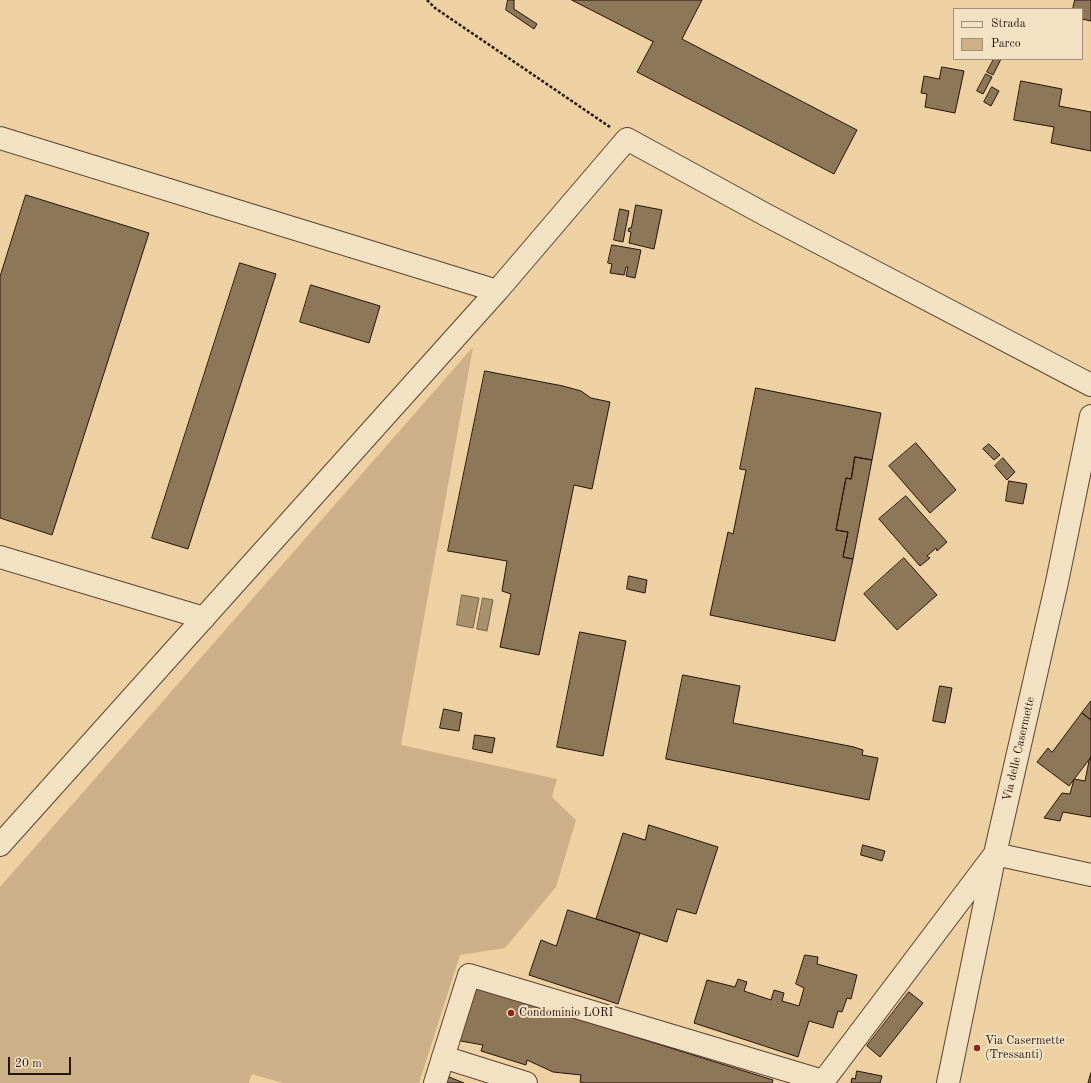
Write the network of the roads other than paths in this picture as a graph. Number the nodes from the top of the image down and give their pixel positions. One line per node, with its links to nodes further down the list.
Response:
1 (0, 138): 2 (street)
2 (497, 291): 3 (street); 6 (street)
3 (1091, 385)
4 (1091, 420): 8 (street, Via delle Casermette)
5 (0, 556): 6 (street)
6 (204, 618): 7 (street)
7 (0, 845)
8 (995, 854): 9 (street); 11 (street); 14 (street, Via delle Casermette)
9 (1091, 875)
10 (443, 1057): 11 (street); 12 (street); 13 (street)
11 (822, 1082)
12 (435, 1083)
13 (526, 1083)
14 (948, 1083)

